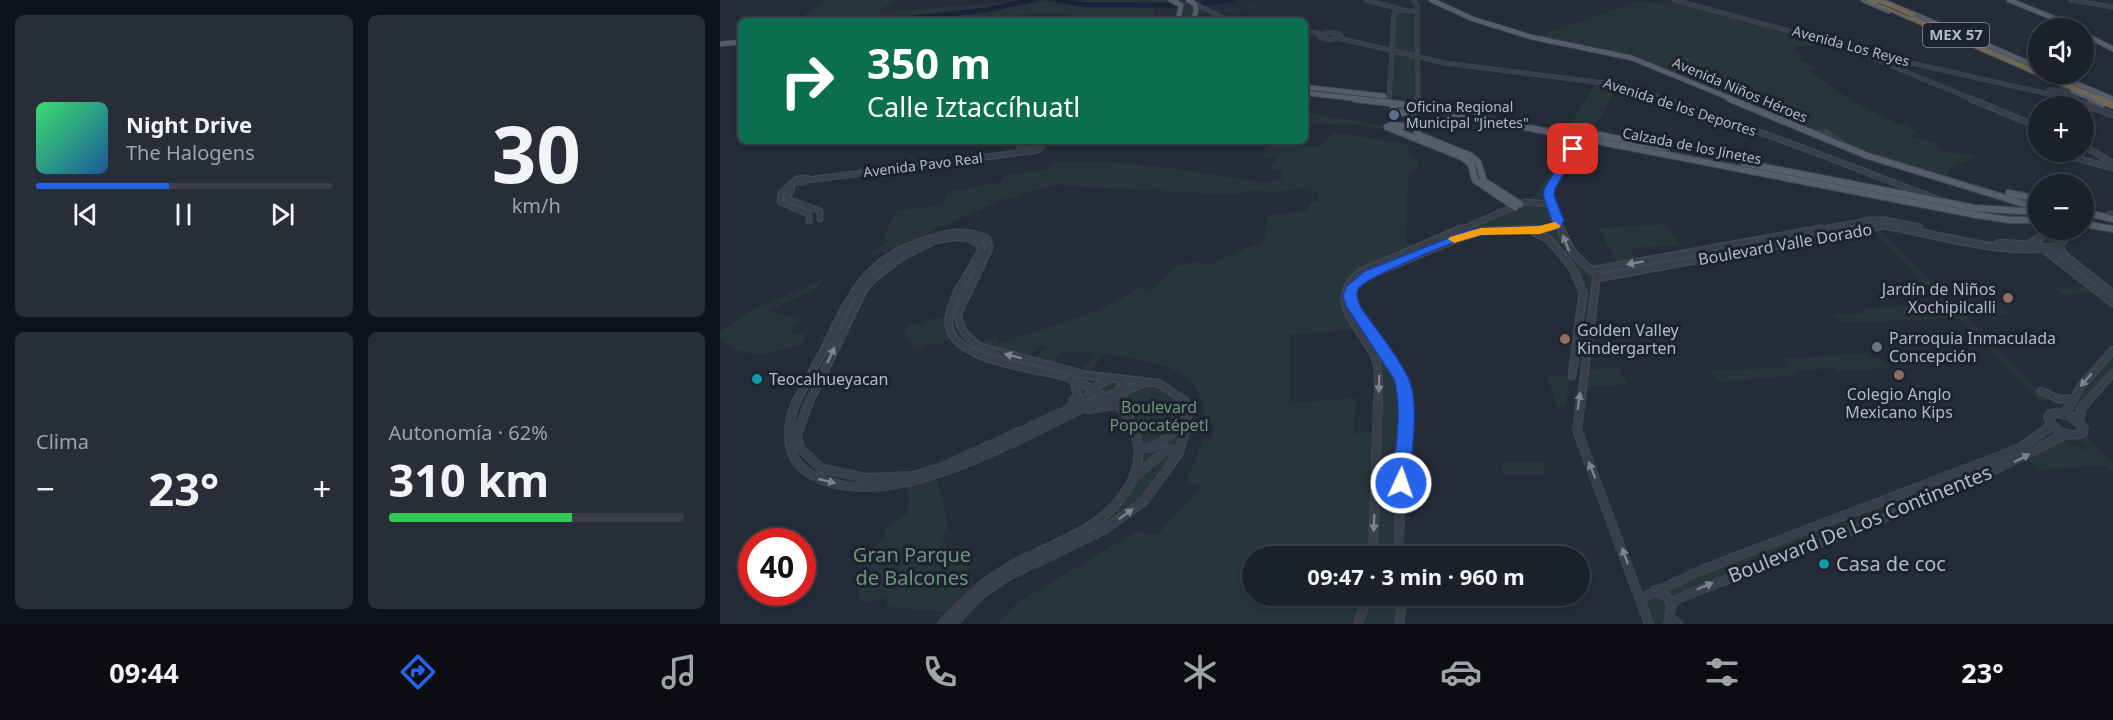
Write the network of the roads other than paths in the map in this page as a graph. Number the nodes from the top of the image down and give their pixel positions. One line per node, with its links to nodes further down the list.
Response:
1 (1171, 0): 20 (main road)
2 (1188, 0): 12 (main road)
3 (1366, 0): 13 (street)
4 (1413, 0): 18 (street)
5 (1433, 0): 62 (main road, Avenida Niños Héroes)
6 (1674, 0): 37 (street, Avenida Los Reyes); 41 (street, Avenida Los Reyes)
7 (1863, 0): 25 (main road)
8 (2002, 0): 23 (main road)
9 (2009, 0): 24 (main road)
10 (1876, 1): 14 (highway); 19 (highway, MEX 57); 19 (highway, bridge); 39 (highway, MEX 57)
11 (2074, 1): 15 (street)
12 (1195, 4): 21 (main road); 22 (street)
13 (1380, 4): 16 (street); 17 (street)
14 (1894, 6): 38 (main road)
15 (2113, 7)
16 (1403, 10): 17 (street); 18 (street)
17 (1394, 13): 18 (street); 35 (street)
18 (1417, 13): 36 (street)
19 (1909, 15): 25 (highway); 40 (highway, MEX 57)
20 (1179, 18)
21 (1194, 18)
22 (1223, 18)
23 (2046, 18)
24 (2053, 18)
25 (1919, 24): 52 (main road)
26 (1308, 32): 27 (street)
27 (1321, 34): 29 (street); 29 (street)
28 (2094, 37): 33 (main road)
29 (1338, 38): 35 (street, Avenida de los Deportes)
30 (2094, 39): 34 (main road)
31 (738, 42): 32 (main road)
32 (720, 44)
33 (2113, 45)
34 (2113, 49)
35 (1390, 51): 36 (street, Avenida de los Deportes); 51 (street)
36 (1418, 58): 53 (street); 74 (street, Avenida de los Deportes)
37 (1907, 62): 42 (street); 48 (street, Avenida Los Reyes)
38 (2028, 65)
39 (2028, 65)
40 (2028, 65)
41 (1894, 67): 42 (street); 57 (street)
42 (1903, 67): 58 (street)
43 (2068, 84): 52 (highway)
44 (2070, 84): 52 (highway, MEX 57)
45 (2074, 84): 52 (highway)
46 (1308, 87): 51 (main road, Calzada de los Jinetes)
47 (1308, 93): 51 (main road, Calzada de los Jinetes)
48 (2054, 93): 49 (street, Avenida Los Reyes); 50 (street, Avenida Los Reyes)
49 (2063, 96)
50 (2073, 96)
51 (1389, 99): 53 (main road, Calzada de los Jinetes); 55 (main road)
52 (2113, 103)
53 (1417, 104): 55 (main road); 63 (main road, Calzada de los Jinetes)
54 (2094, 107): 56 (street, Avenida Los Reyes)
55 (1400, 113): 59 (main road)
56 (2113, 115)
57 (2028, 122)
58 (2028, 122)
59 (1393, 127): 60 (main road); 61 (main road)
60 (1415, 132): 61 (main road); 72 (main road)
61 (1403, 134): 72 (main road)
62 (1816, 134): 76 (main road, Avenida Niños Héroes); 76 (main road, Avenida Niños Héroes)
63 (1590, 136): 75 (main road, Calzada de los Jinetes); 80 (street)
64 (1032, 144): 71 (street, Avenida Pavo Real)
65 (1043, 144): 73 (street, Avenida Pavo Real)
66 (2094, 152): 68 (street)
67 (2089, 162): 69 (street)
68 (2111, 162): 69 (street)
69 (2096, 164): 70 (street)
70 (2113, 168)
71 (854, 170)
72 (1477, 171): 81 (main road)
73 (801, 181): 86 (street); 88 (street)
74 (1908, 188): 75 (street); 78 (street, Avenida de los Deportes)
75 (1907, 198): 78 (main road, Calzada de los Jinetes); 83 (main road, Calzada de los Jinetes)
76 (2024, 199): 77 (main road, Avenida Niños Héroes); 79 (main road, Avenida Niños Héroes)
77 (2028, 199)
78 (1944, 202): 83 (main road, Calzada de los Jinetes)
79 (2028, 202)
80 (1551, 204): 81 (street); 89 (street)
81 (1518, 206): 90 (street)
82 (2028, 210): 83 (main road, Calzada de los Jinetes)
83 (1976, 212): 87 (main road, Calzada de los Jinetes)
84 (2094, 212): 85 (main road)
85 (2112, 216)
86 (820, 219)
87 (2028, 220)
88 (809, 221)
89 (1558, 221): 95 (street); 112 (street, one-way to 89)
90 (1479, 222): 94 (street); 146 (street, one-way to 146)
91 (1894, 224): 96 (street, Boulevard Valle Dorado); 100 (street, Boulevard Valle Dorado); 101 (street, Boulevard Valle Dorado); 105 (street, Boulevard Valle Dorado)
92 (2094, 224): 93 (main road)
93 (2111, 228)
94 (1487, 231): 95 (street); 147 (street)
95 (1530, 231): 121 (street)
96 (1778, 237): 97 (street, Boulevard Valle Dorado); 101 (street)
97 (1760, 240): 103 (street); 106 (street, Boulevard Valle Dorado)
98 (2038, 240): 100 (street)
99 (2063, 240): 102 (street)
100 (2035, 242): 104 (street)
101 (1785, 244): 103 (street, Boulevard Valle Dorado)
102 (2059, 246): 104 (street, Boulevard Valle Dorado); 115 (street)
103 (1767, 247): 109 (street, Boulevard Valle Dorado)
104 (2045, 250): 105 (street, Boulevard Valle Dorado); 107 (street)
105 (2034, 251): 107 (street)
106 (1695, 252): 108 (street, Boulevard Valle Dorado); 109 (street)
107 (2055, 258): 116 (street)
108 (1659, 259): 110 (street); 112 (street, Boulevard Valle Dorado, one-way to 112)
109 (1701, 259): 110 (street, Boulevard Valle Dorado)
110 (1665, 265): 113 (street, Boulevard Valle Dorado)
111 (876, 270): 114 (street); 117 (street); 118 (street)
112 (1595, 270): 113 (street)
113 (1597, 278): 150 (street, one-way to 113)
114 (859, 290): 131 (street, one-way to 131); 132 (street, one-way to 114)
115 (2113, 294)
116 (2113, 303)
117 (958, 312): 118 (street); 122 (street, one-way to 117)
118 (949, 314): 124 (street)
119 (2113, 350): 129 (street, one-way to 129)
120 (2113, 373): 135 (street)
121 (1572, 376)
122 (1110, 378): 123 (street); 127 (street)
123 (1120, 379): 125 (street); 128 (street)
124 (1074, 380): 127 (street); 132 (street)
125 (1147, 382): 130 (street); 134 (street)
126 (2041, 391): 129 (street)
127 (1095, 392): 128 (street); 132 (street)
128 (1104, 398): 130 (street); 131 (street)
129 (2073, 399): 133 (street)
130 (1118, 407): 131 (street); 138 (street)
131 (1079, 411)
132 (1062, 412)
133 (2064, 414): 135 (street); 136 (street, Boulevard De Los Continentes)
134 (1187, 418): 138 (street); 139 (street)
135 (2079, 422): 137 (street, Boulevard De Los Continentes)
136 (2052, 425): 137 (street); 140 (street, Boulevard De Los Continentes)
137 (2066, 434): 141 (street, Boulevard De Los Continentes, one-way to 137)
138 (1138, 448): 142 (street)
139 (1179, 453): 142 (street); 156 (street, one-way to 139)
140 (1976, 466): 141 (street); 143 (street, Boulevard De Los Continentes)
141 (1986, 475): 144 (street, Boulevard De Los Continentes)
142 (1134, 478): 155 (street)
143 (1858, 512): 144 (street); 145 (street, Boulevard De Los Continentes)
144 (1867, 524): 148 (street, Boulevard De Los Continentes)
145 (1771, 544): 148 (street); 149 (street, Boulevard De Los Continentes)
146 (1373, 546)
147 (1399, 546)
148 (1781, 557): 151 (street, Boulevard De Los Continentes, one-way to 148)
149 (1654, 590): 150 (street, Boulevard De Los Continentes); 151 (street)
150 (1639, 599): 159 (street)
151 (1672, 604): 154 (street)
152 (1365, 606): 157 (street)
153 (1402, 606): 158 (street)
154 (1668, 621): 160 (street)
155 (942, 624)
156 (952, 624)
157 (1359, 624)
158 (1399, 624)
159 (1648, 624)
160 (1678, 624)

